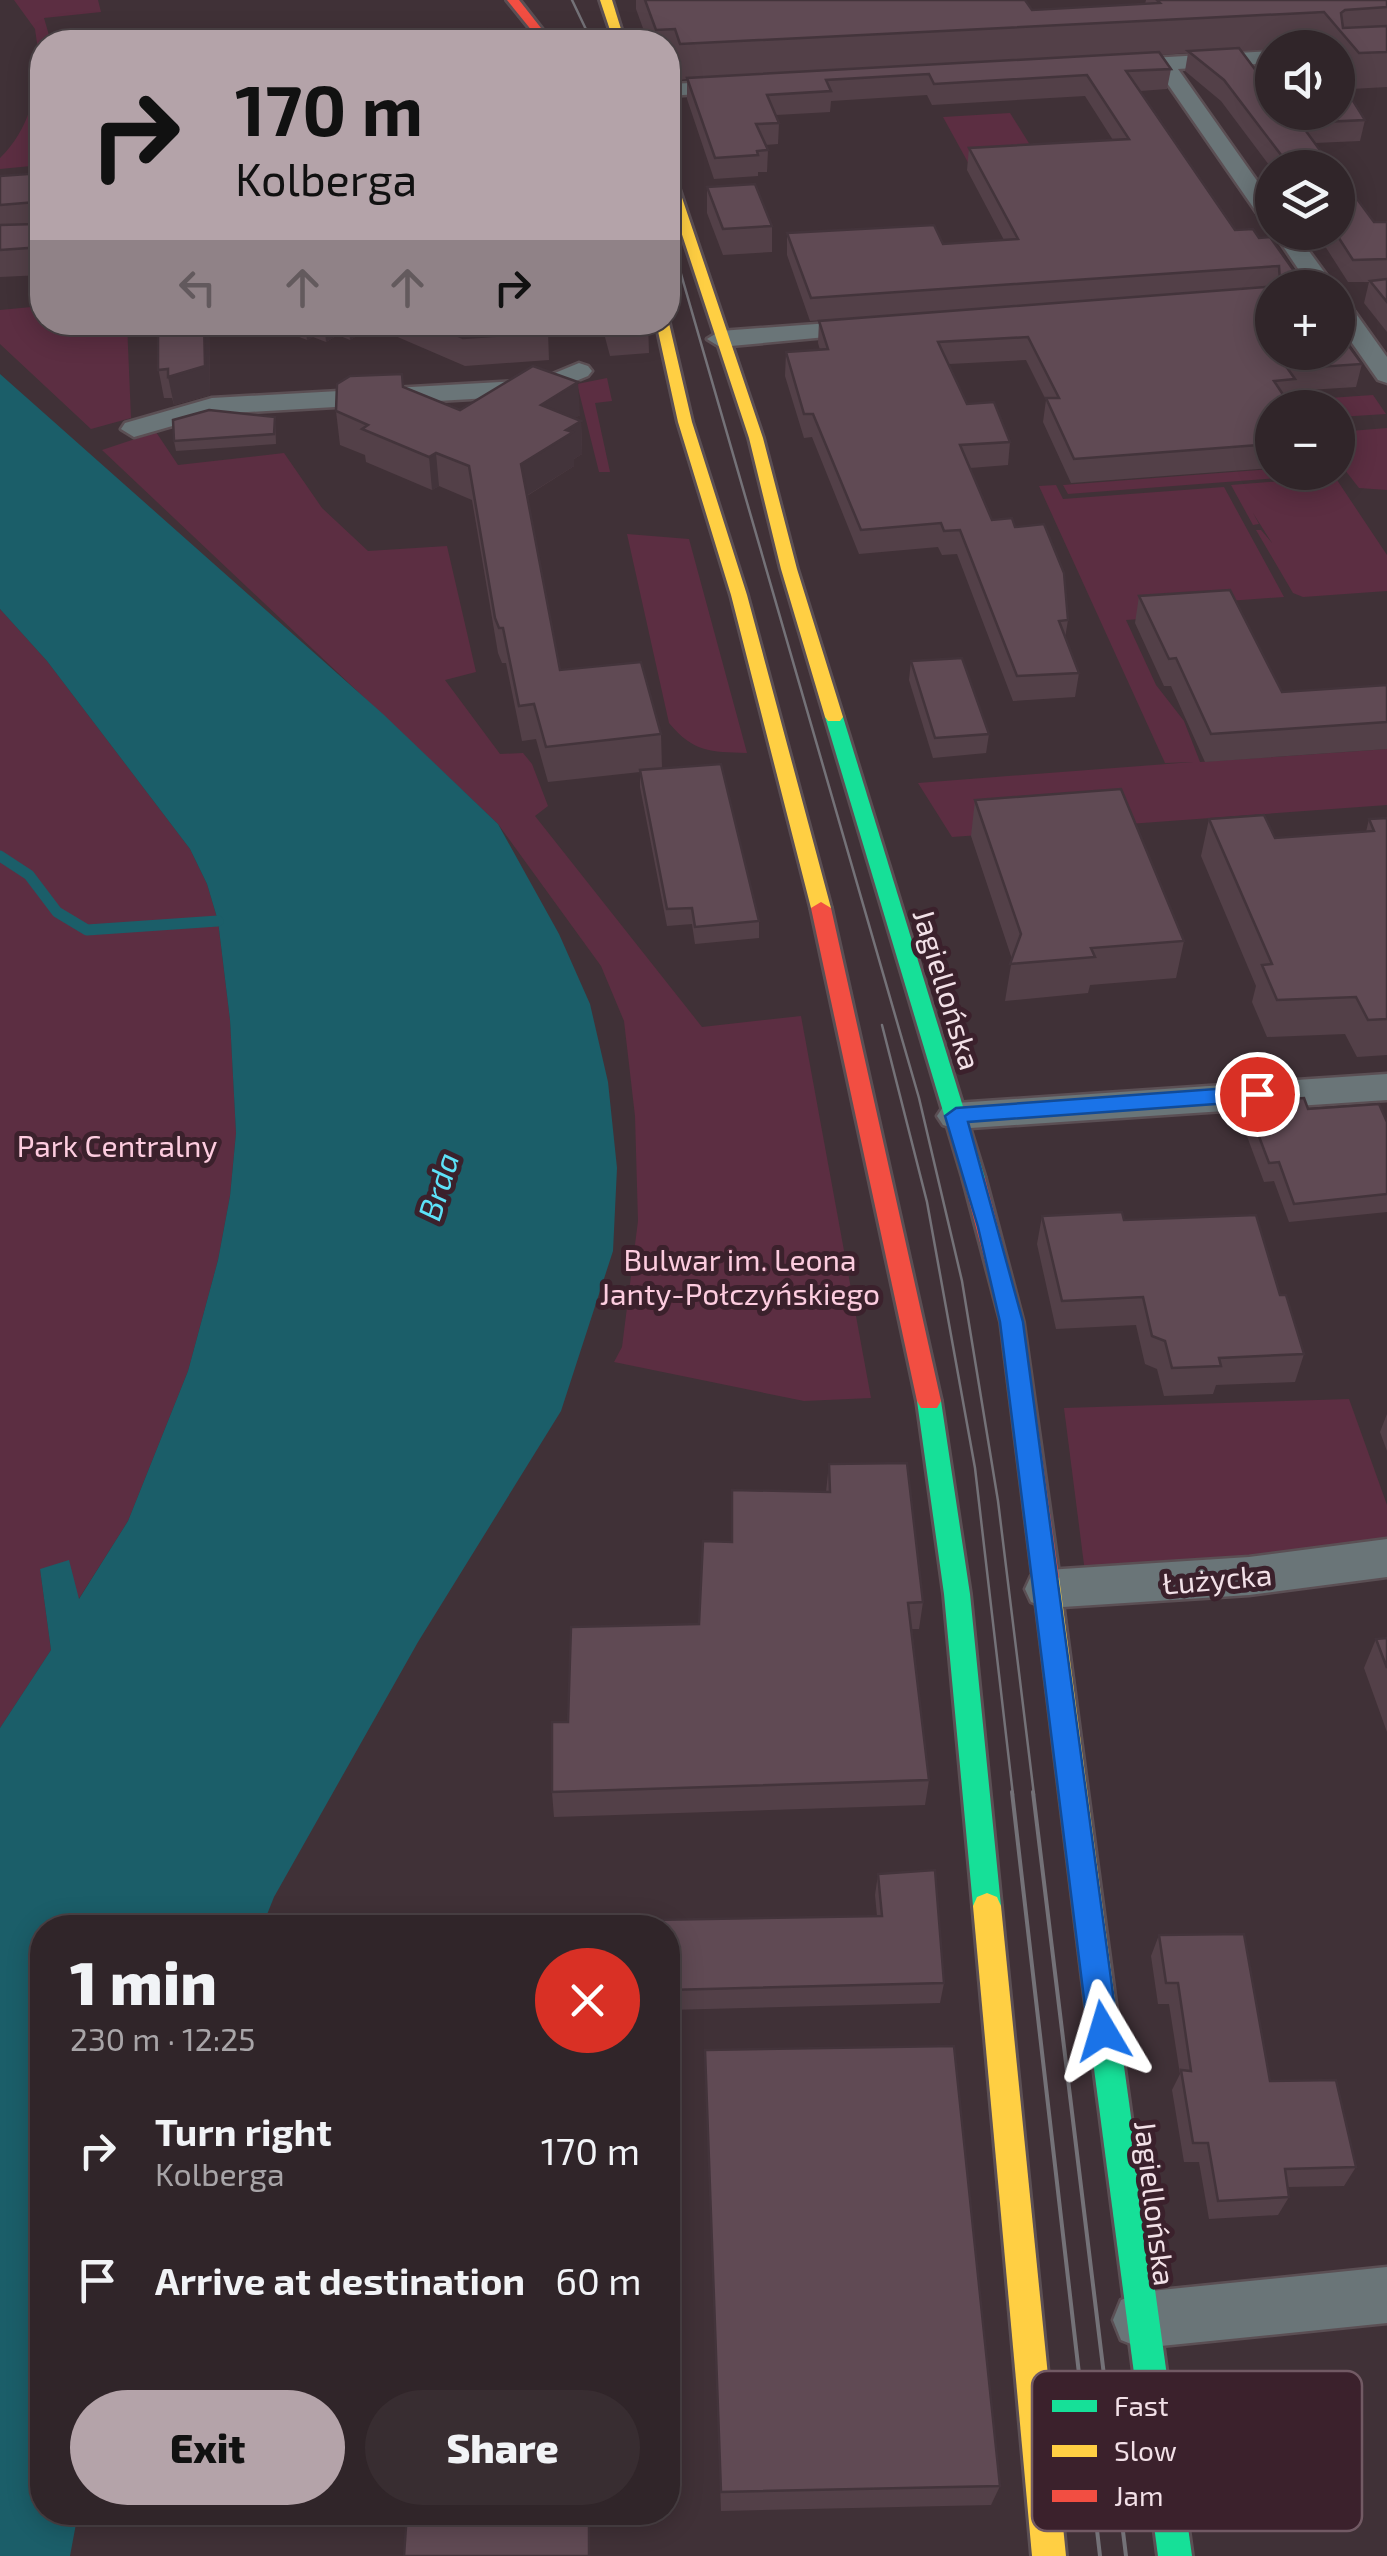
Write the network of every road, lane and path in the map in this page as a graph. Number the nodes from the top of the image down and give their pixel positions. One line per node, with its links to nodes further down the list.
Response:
1 (513, 0): 5 (main road)
2 (534, 0): 3 (main road)
3 (549, 0)
4 (606, 0): 6 (main road)
5 (537, 30)
6 (616, 30)
7 (1255, 59): 8 (street)
8 (1164, 64): 9 (street); 12 (street)
9 (1092, 68)
10 (751, 86): 11 (street)
11 (680, 89)
12 (1255, 194)
13 (680, 212): 17 (main road, Jagiellońska)
14 (1355, 319): 19 (street)
15 (905, 324): 17 (street)
16 (666, 335): 28 (main road)
17 (720, 339): 22 (main road, Jagiellońska)
18 (580, 370): 20 (street)
19 (1387, 376)
20 (134, 429)
21 (1387, 1087): 22 (street)
22 (956, 1116): 24 (main road, Jagiellońska)
23 (1387, 1558): 24 (street, Łużycka)
24 (1047, 1589): 26 (main road, Jagiellońska)
25 (1387, 2296): 26 (street)
26 (1141, 2320): 27 (main road, Jagiellońska)
27 (1148, 2371)
28 (1032, 2387)
29 (1046, 2531): 31 (main road)
30 (1171, 2531): 32 (main road, Jagiellońska)
31 (1048, 2556)
32 (1175, 2556)

